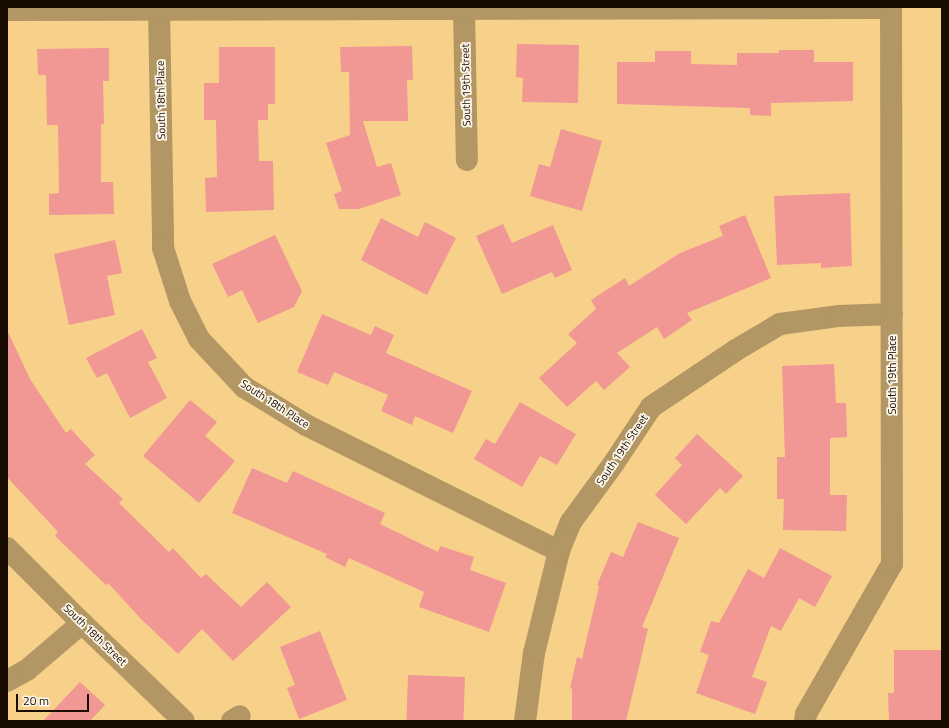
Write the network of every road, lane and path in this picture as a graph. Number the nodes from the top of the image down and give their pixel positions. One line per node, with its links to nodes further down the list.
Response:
1 (891, 7): 3 (street); 6 (street, South 19th Place)
2 (159, 8): 3 (street); 4 (street); 8 (street, South 18th Place)
3 (464, 9): 5 (street, South 19th Street)
4 (7, 10)
5 (467, 160)
6 (892, 314): 8 (street, South 19th Street); 13 (street, South 19th Place)
7 (7, 548): 9 (street, South 18th Street)
8 (559, 550): 12 (street, South 19th Street)
9 (82, 624): 10 (street); 11 (street, South 18th Street)
10 (7, 681)
11 (184, 721)
12 (525, 721)
13 (805, 721)

